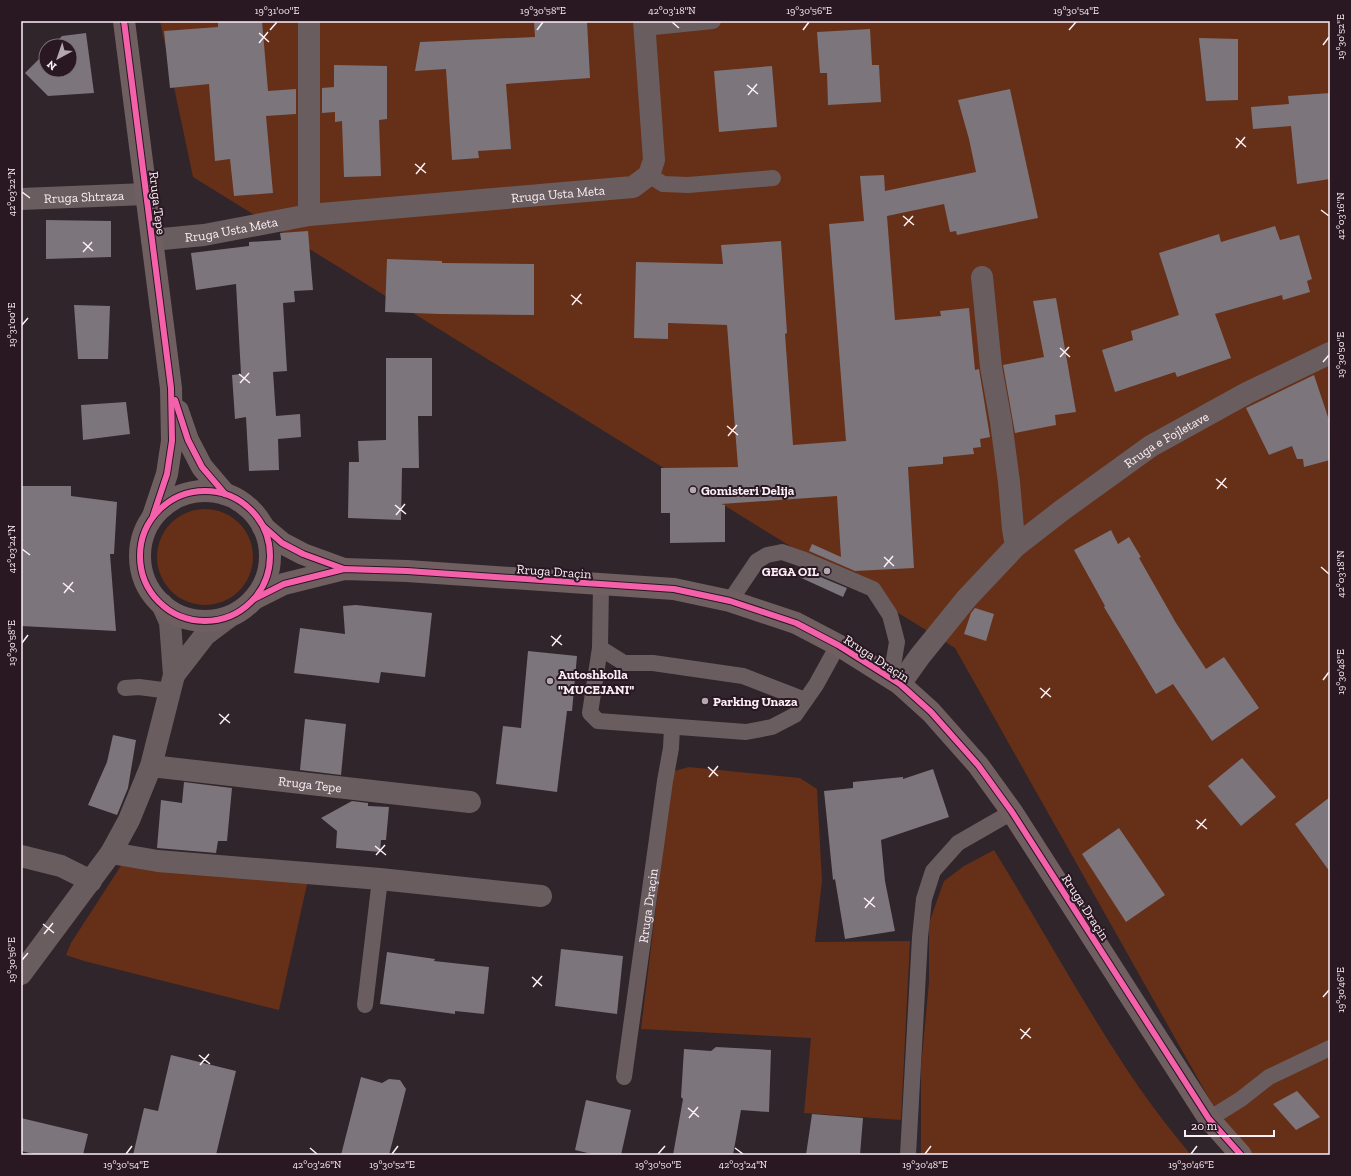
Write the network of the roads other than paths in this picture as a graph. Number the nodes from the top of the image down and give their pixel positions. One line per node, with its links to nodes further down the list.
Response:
1 (124, 21): 7 (main road, Rruga Tepe)
2 (309, 21): 9 (street)
3 (713, 21): 4 (lane)
4 (644, 25): 5 (street)
5 (649, 174): 6 (lane); 9 (street, Rruga Usta Meta)
6 (773, 178)
7 (146, 194): 8 (street, Rruga Shtraza); 10 (main road, Rruga Tepe)
8 (21, 199)
9 (309, 215): 10 (street, Rruga Usta Meta)
10 (152, 240): 13 (main road, Rruga Tepe)
11 (982, 277): 17 (street)
12 (1330, 353): 17 (street, Rruga e Fojletave)
13 (171, 388): 14 (main road, Rruga Tepe); 15 (main road, Rruga Tepe)
14 (225, 494): 15 (main road, Rruga Tepe); 16 (main road, Rruga Tepe)
15 (153, 516): 22 (main road, Rruga Tepe)
16 (263, 527): 18 (main road, Rruga Draçin); 20 (main road, Rruga Tepe)
17 (1016, 546): 26 (street, Rruga e Fojletave)
18 (344, 569): 19 (main road, Rruga Draçin); 20 (main road, Rruga Draçin)
19 (601, 585): 21 (main road, Rruga Draçin); 25 (lane)
20 (254, 599): 23 (main road, Rruga Tepe)
21 (730, 600): 24 (main road, Rruga Draçin); 26 (lane)
22 (162, 604): 23 (main road, Rruga Tepe); 27 (street, Rruga Tepe)
23 (229, 616): 27 (street, Rruga Tepe)
24 (838, 645): 26 (main road, Rruga Draçin); 29 (lane, Rruga Draçin)
25 (600, 648): 29 (lane); 30 (lane)
26 (896, 681): 33 (main road, Rruga Draçin)
27 (172, 683): 28 (lane); 31 (street, Rruga Tepe)
28 (126, 688)
29 (805, 700): 30 (lane, Rruga Draçin)
30 (672, 726): 42 (lane, Rruga Draçin)
31 (151, 766): 32 (street, Rruga Tepe); 34 (street, Rruga Tepe)
32 (470, 802)
33 (1012, 812): 43 (main road, Rruga Draçin); 44 (lane)
34 (111, 853): 36 (street); 37 (street, Rruga Tepe)
35 (21, 856): 37 (street)
36 (380, 879): 38 (street); 40 (lane)
37 (91, 881): 39 (street, Rruga Tepe)
38 (541, 896)
39 (21, 974)
40 (365, 1006)
41 (1330, 1048): 43 (lane)
42 (624, 1077)
43 (1209, 1119): 45 (main road, Rruga Draçin)
44 (908, 1155)
45 (1241, 1155)

